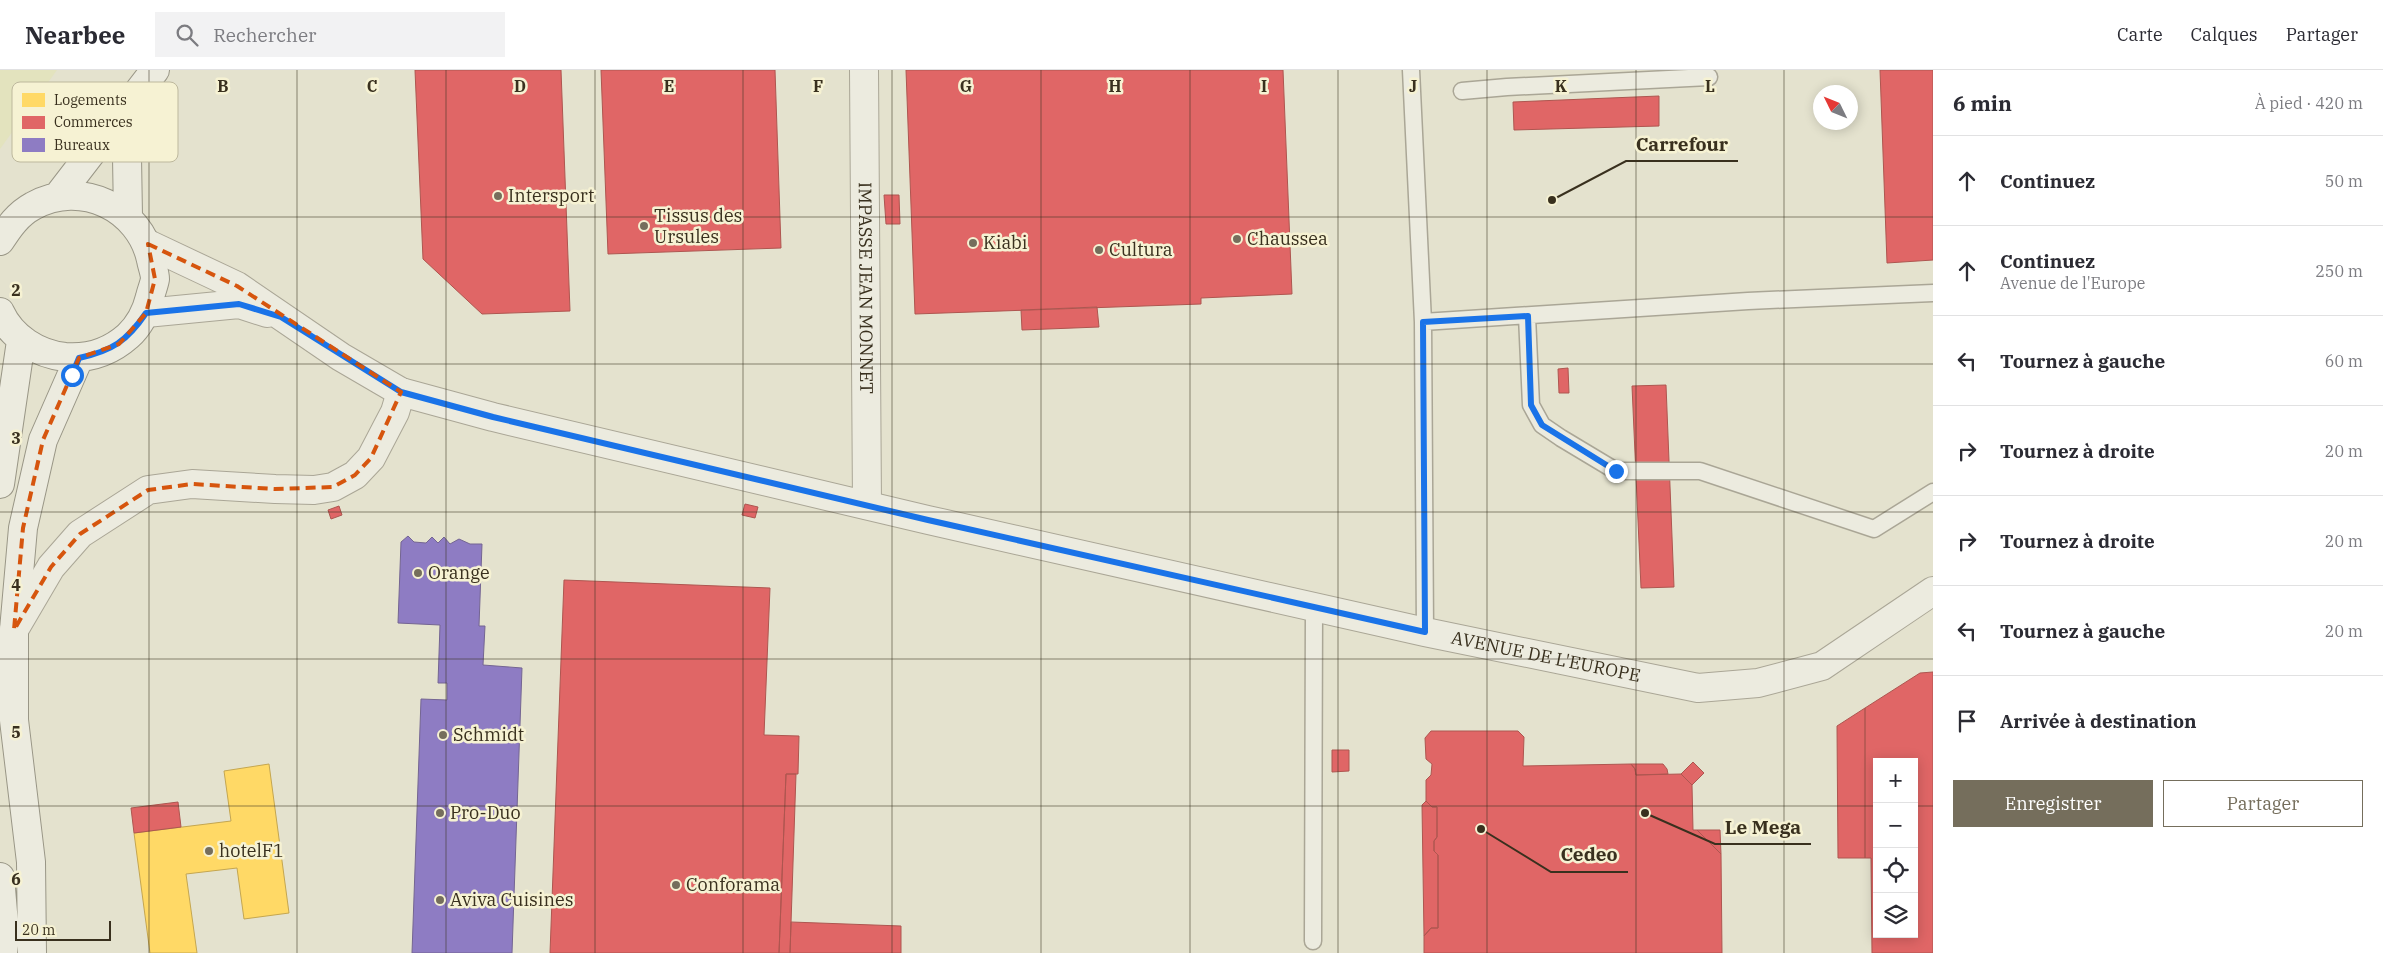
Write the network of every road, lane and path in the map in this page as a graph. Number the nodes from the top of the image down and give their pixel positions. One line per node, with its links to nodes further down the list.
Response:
1 (155, 70): 5 (street); 6 (street)
2 (864, 70): 25 (street, IMPASSE JEAN MONNET)
3 (1410, 70): 19 (lane)
4 (1709, 77): 7 (lane)
5 (146, 82)
6 (151, 82)
7 (1462, 91)
8 (84, 162): 10 (street)
9 (127, 162): 11 (street)
10 (58, 196): 11 (street); 12 (street)
11 (128, 216): 13 (street)
12 (0, 241)
13 (148, 244): 16 (street); 18 (street)
14 (1933, 293): 17 (lane)
15 (0, 312): 20 (street)
16 (146, 313): 18 (street); 21 (street)
17 (1528, 316): 19 (lane); 24 (lane)
18 (281, 317): 22 (street, AVENUE DE L'EUROPE)
19 (1423, 322): 29 (lane)
20 (21, 340): 21 (street); 23 (street)
21 (79, 358): 28 (street)
22 (401, 392): 25 (street, AVENUE DE L'EUROPE); 28 (street)
23 (0, 484)
24 (1933, 492)
25 (867, 505): 27 (street, AVENUE DE L'EUROPE)
26 (1933, 591): 29 (street, AVENUE DE L'EUROPE)
27 (1314, 607): 29 (street, AVENUE DE L'EUROPE); 32 (lane)
28 (14, 630): 30 (street)
29 (1425, 632)
30 (31, 862): 34 (street); 35 (street)
31 (0, 877): 33 (street)
32 (1313, 941)
33 (4, 953)
34 (32, 953)
35 (52, 953)

